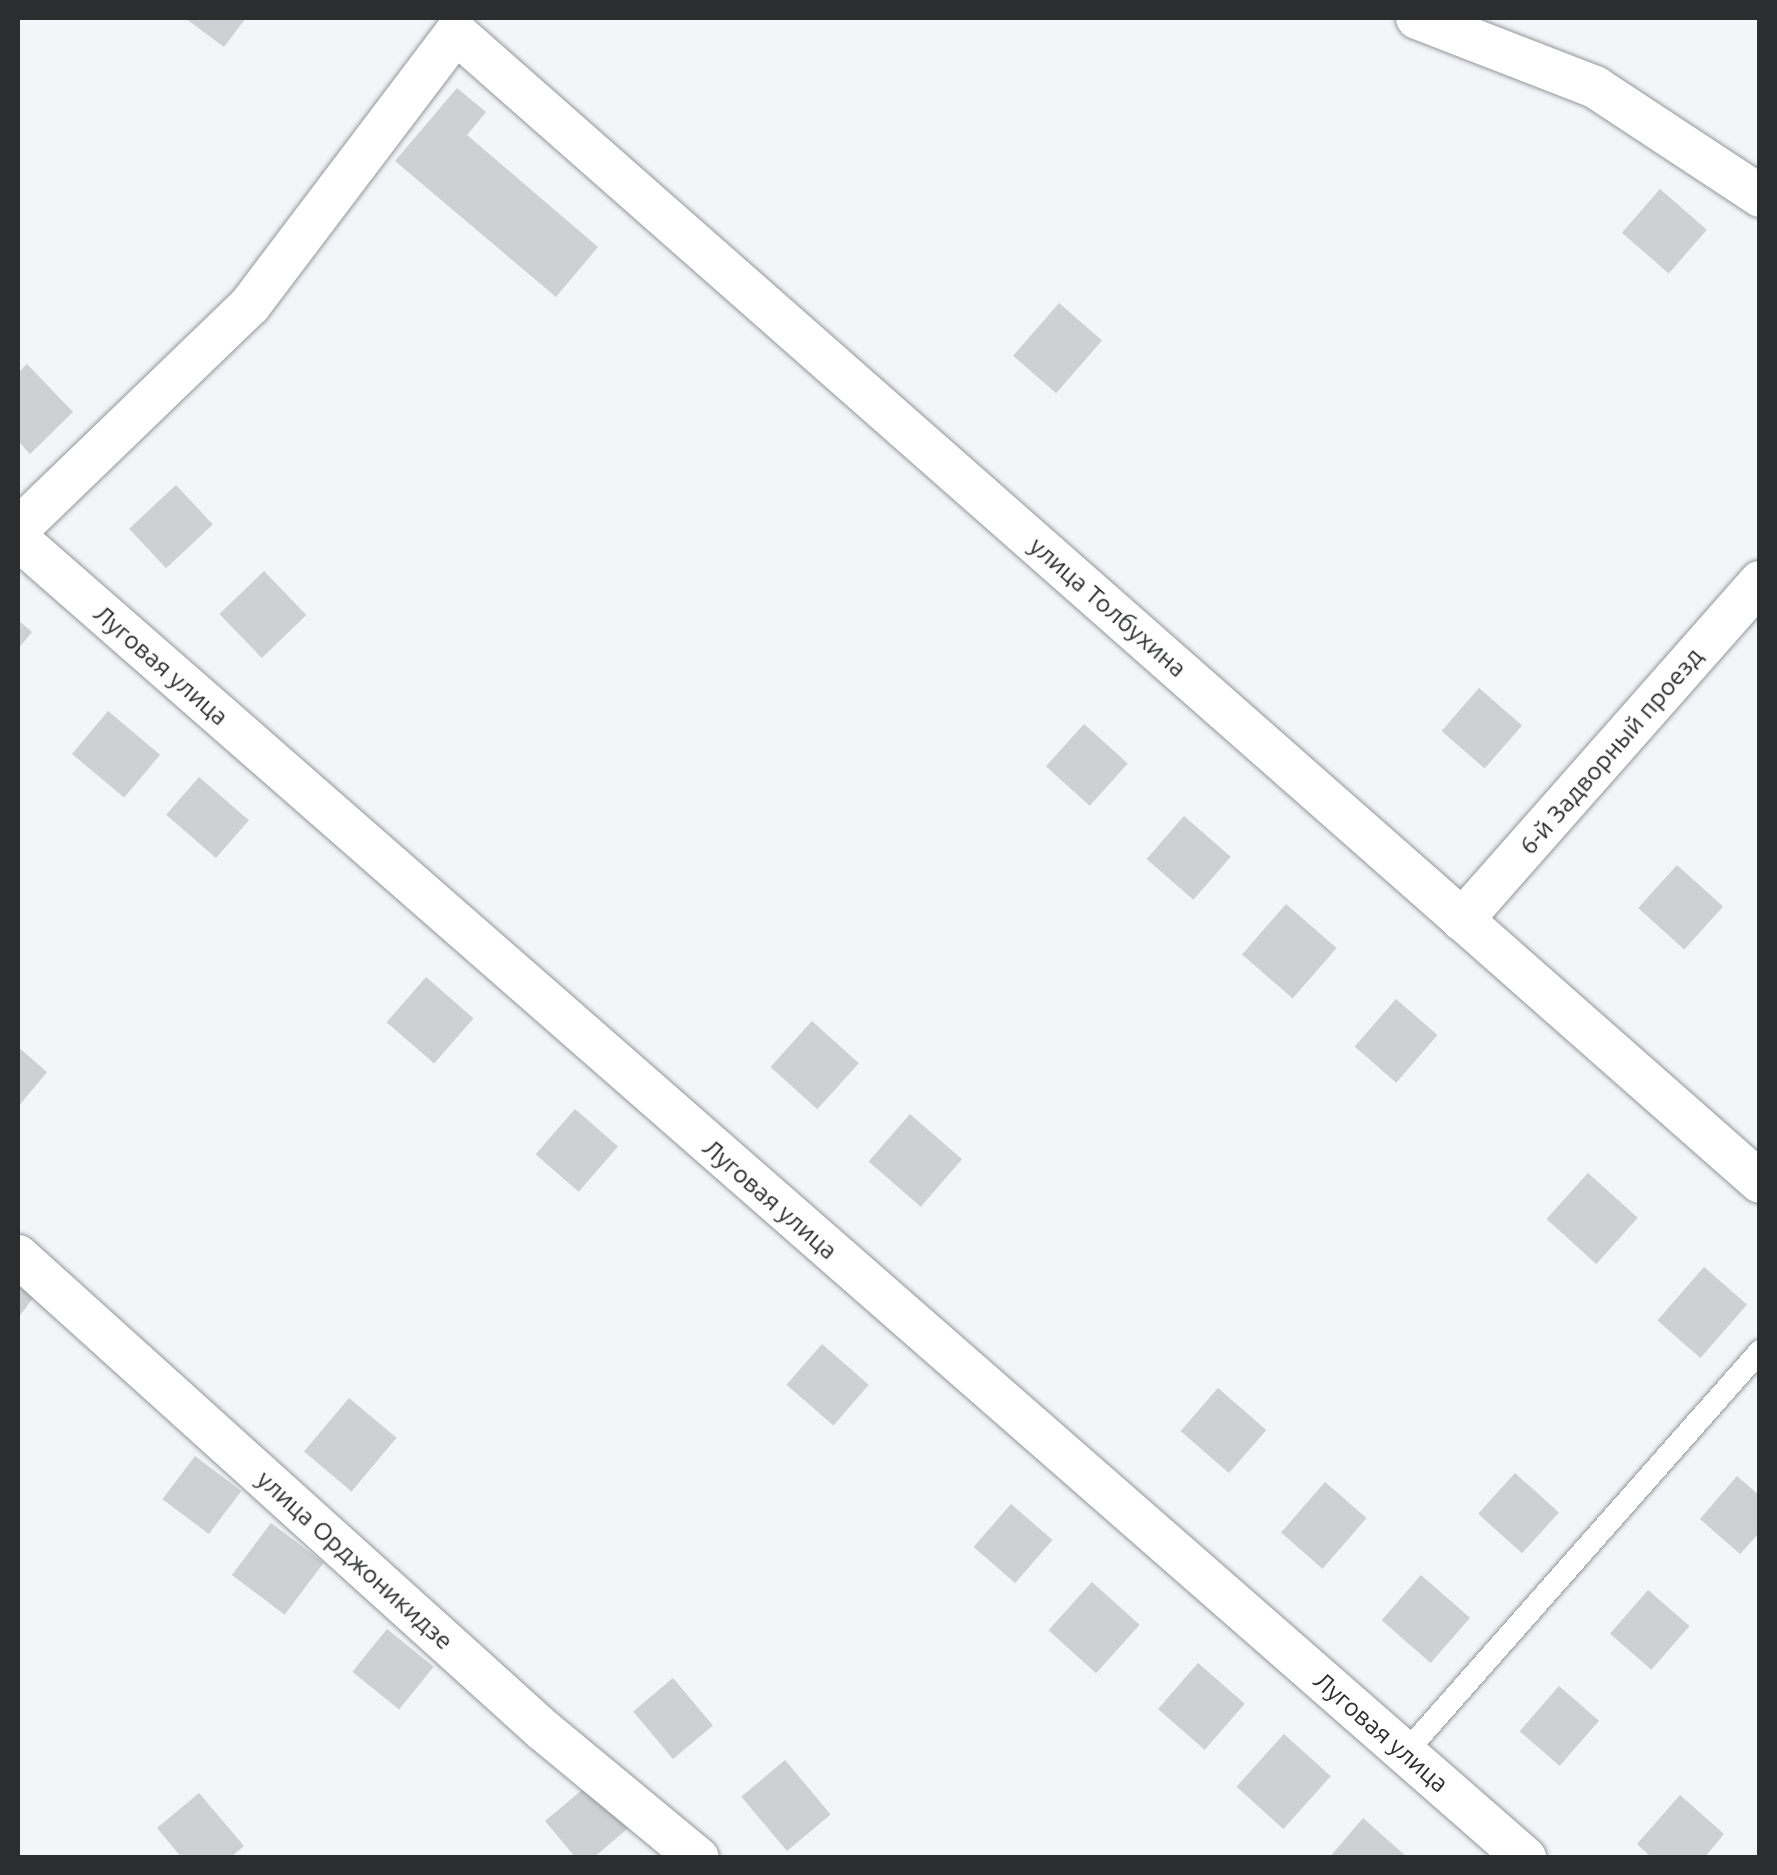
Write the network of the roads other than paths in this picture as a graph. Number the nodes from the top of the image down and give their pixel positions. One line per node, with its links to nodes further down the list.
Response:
1 (1418, 18): 3 (street)
2 (448, 25): 4 (street); 7 (street, улица Толбухина)
3 (1760, 196)
4 (18, 529)
5 (18, 538): 11 (street, Луговая улица)
6 (1760, 582): 7 (street, 6-й Задворный проезд)
7 (1462, 920): 8 (street, улица Толбухина)
8 (1760, 1182)
9 (18, 1256): 12 (street, улица Орджоникидзе)
10 (1760, 1351): 11 (lane)
11 (1406, 1752): 13 (street, Луговая улица)
12 (698, 1858)
13 (1525, 1858)

